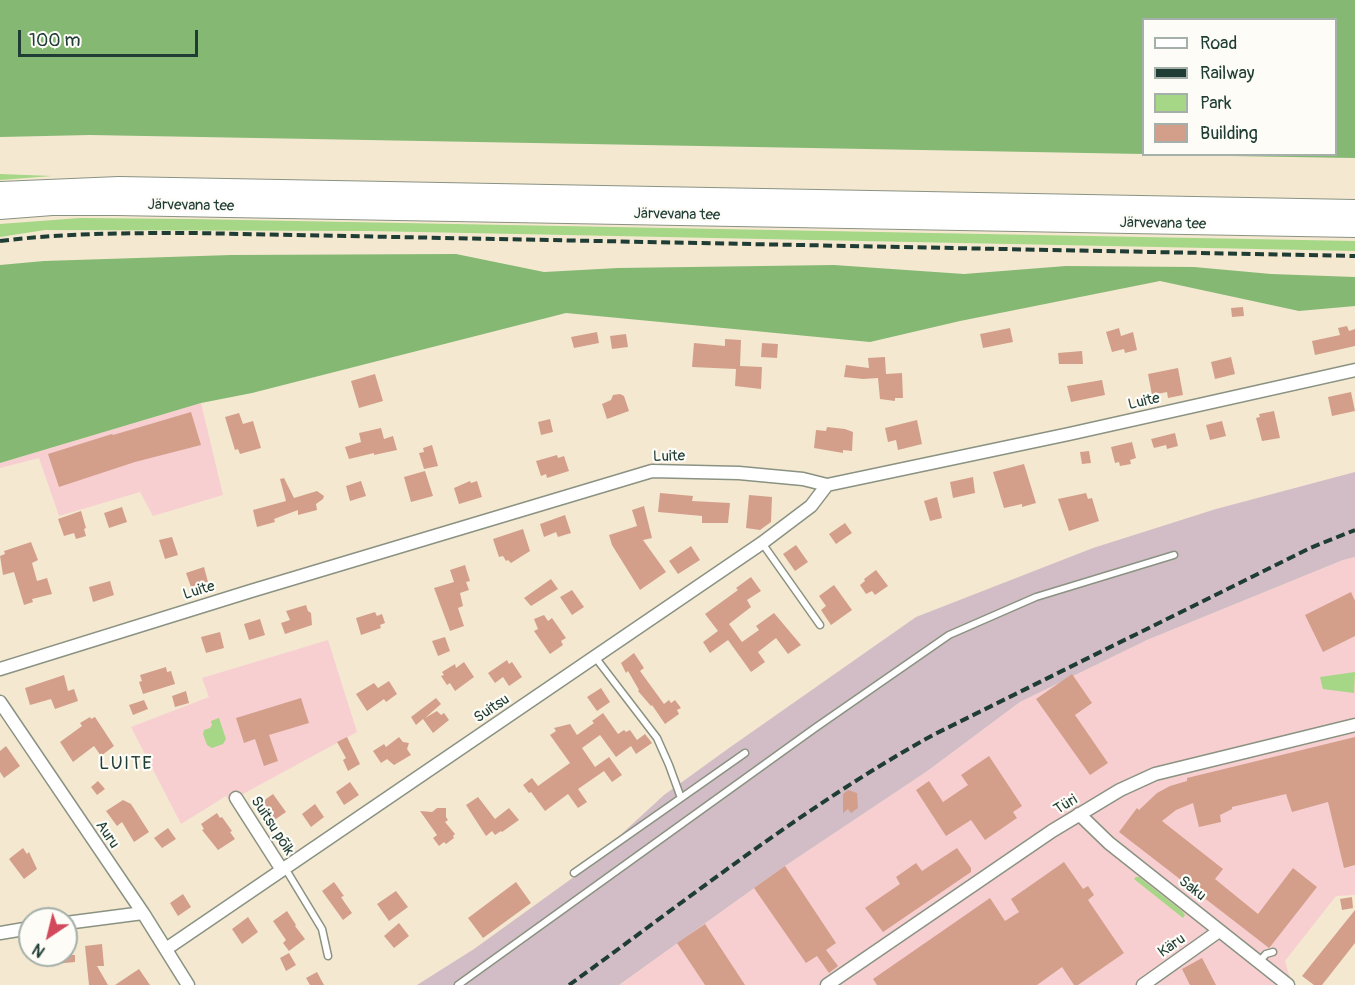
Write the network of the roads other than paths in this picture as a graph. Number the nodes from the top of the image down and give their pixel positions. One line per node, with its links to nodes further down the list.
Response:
1 (0, 192): 3 (highway, Järvevana tee)
2 (0, 209): 4 (highway, Järvevana tee)
3 (1355, 210)
4 (1355, 227)
5 (1355, 370): 6 (street, Luite)
6 (827, 485): 7 (street, Suitsu); 11 (street, Luite)
7 (762, 543): 9 (lane); 10 (street, Suitsu)
8 (1174, 555): 30 (lane)
9 (820, 625)
10 (596, 657): 16 (lane); 18 (street, Suitsu)
11 (0, 669)
12 (0, 702): 20 (street, Auru)
13 (1355, 725): 17 (street, Türi)
14 (745, 753): 16 (lane)
15 (236, 798): 18 (street, Suitsu põik)
16 (681, 798): 19 (lane)
17 (1079, 814): 23 (street, Saku); 31 (street, Türi)
18 (284, 869): 25 (street, Suitsu); 27 (lane)
19 (574, 873)
20 (142, 913): 21 (street); 25 (street, Auru)
21 (78, 921)
22 (18, 930): 24 (street)
23 (1220, 931): 28 (street, Saku); 32 (street, Käru)
24 (0, 933)
25 (166, 949): 29 (street, Auru)
26 (1273, 952): 28 (lane)
27 (328, 956)
28 (1259, 962): 33 (street, Saku)
29 (188, 985)
30 (458, 985)
31 (827, 985)
32 (1143, 985)
33 (1288, 985)

